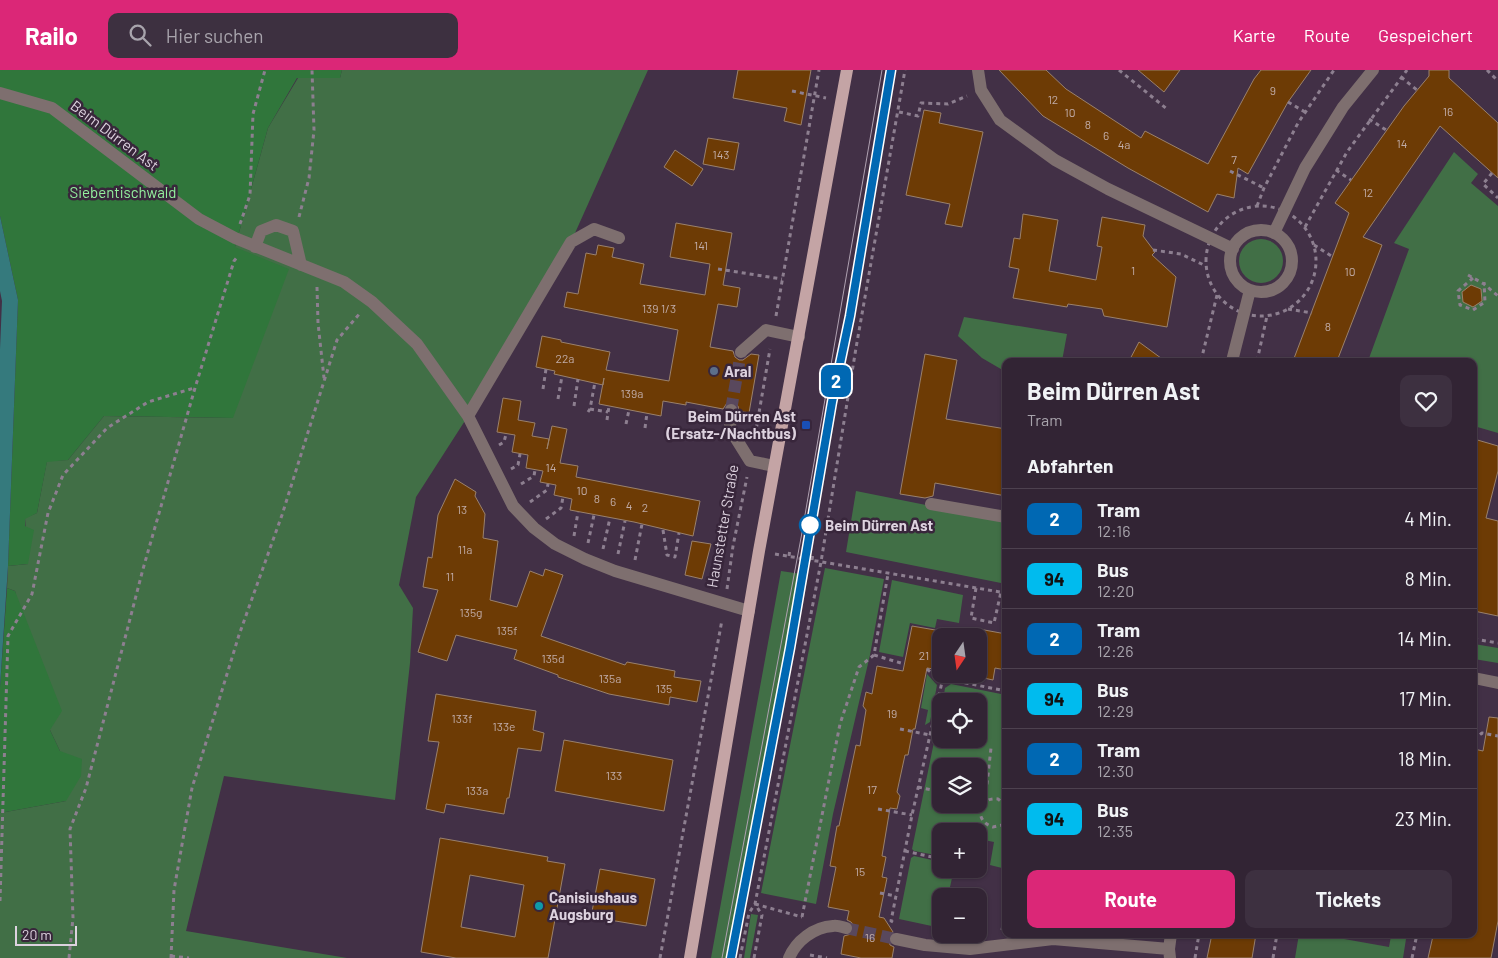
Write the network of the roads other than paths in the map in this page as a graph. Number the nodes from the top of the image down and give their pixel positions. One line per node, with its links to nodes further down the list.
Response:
1 (847, 70): 11 (main road)
2 (978, 70): 8 (street)
3 (1373, 70): 5 (street)
4 (1, 93): 7 (street, Beim Dürren Ast)
5 (1274, 233): 8 (street); 10 (street)
6 (618, 238): 15 (street)
7 (246, 243): 9 (street, Beim Dürren Ast); 9 (street)
8 (1233, 249): 10 (street)
9 (301, 265): 15 (street, Beim Dürren Ast)
10 (1250, 290): 13 (street)
11 (799, 336): 12 (street); 16 (main road)
12 (740, 352)
13 (1233, 358)
14 (730, 410): 16 (street)
15 (468, 416): 19 (street, Beim Dürren Ast)
16 (774, 466): 19 (main road)
17 (931, 504): 18 (street)
18 (1002, 516)
19 (749, 611): 26 (main road)
20 (1477, 679): 21 (street)
21 (1498, 683)
22 (846, 928): 27 (street)
23 (1171, 938): 25 (street)
24 (896, 939): 25 (street)
25 (1169, 953)
26 (690, 958)
27 (789, 958)

